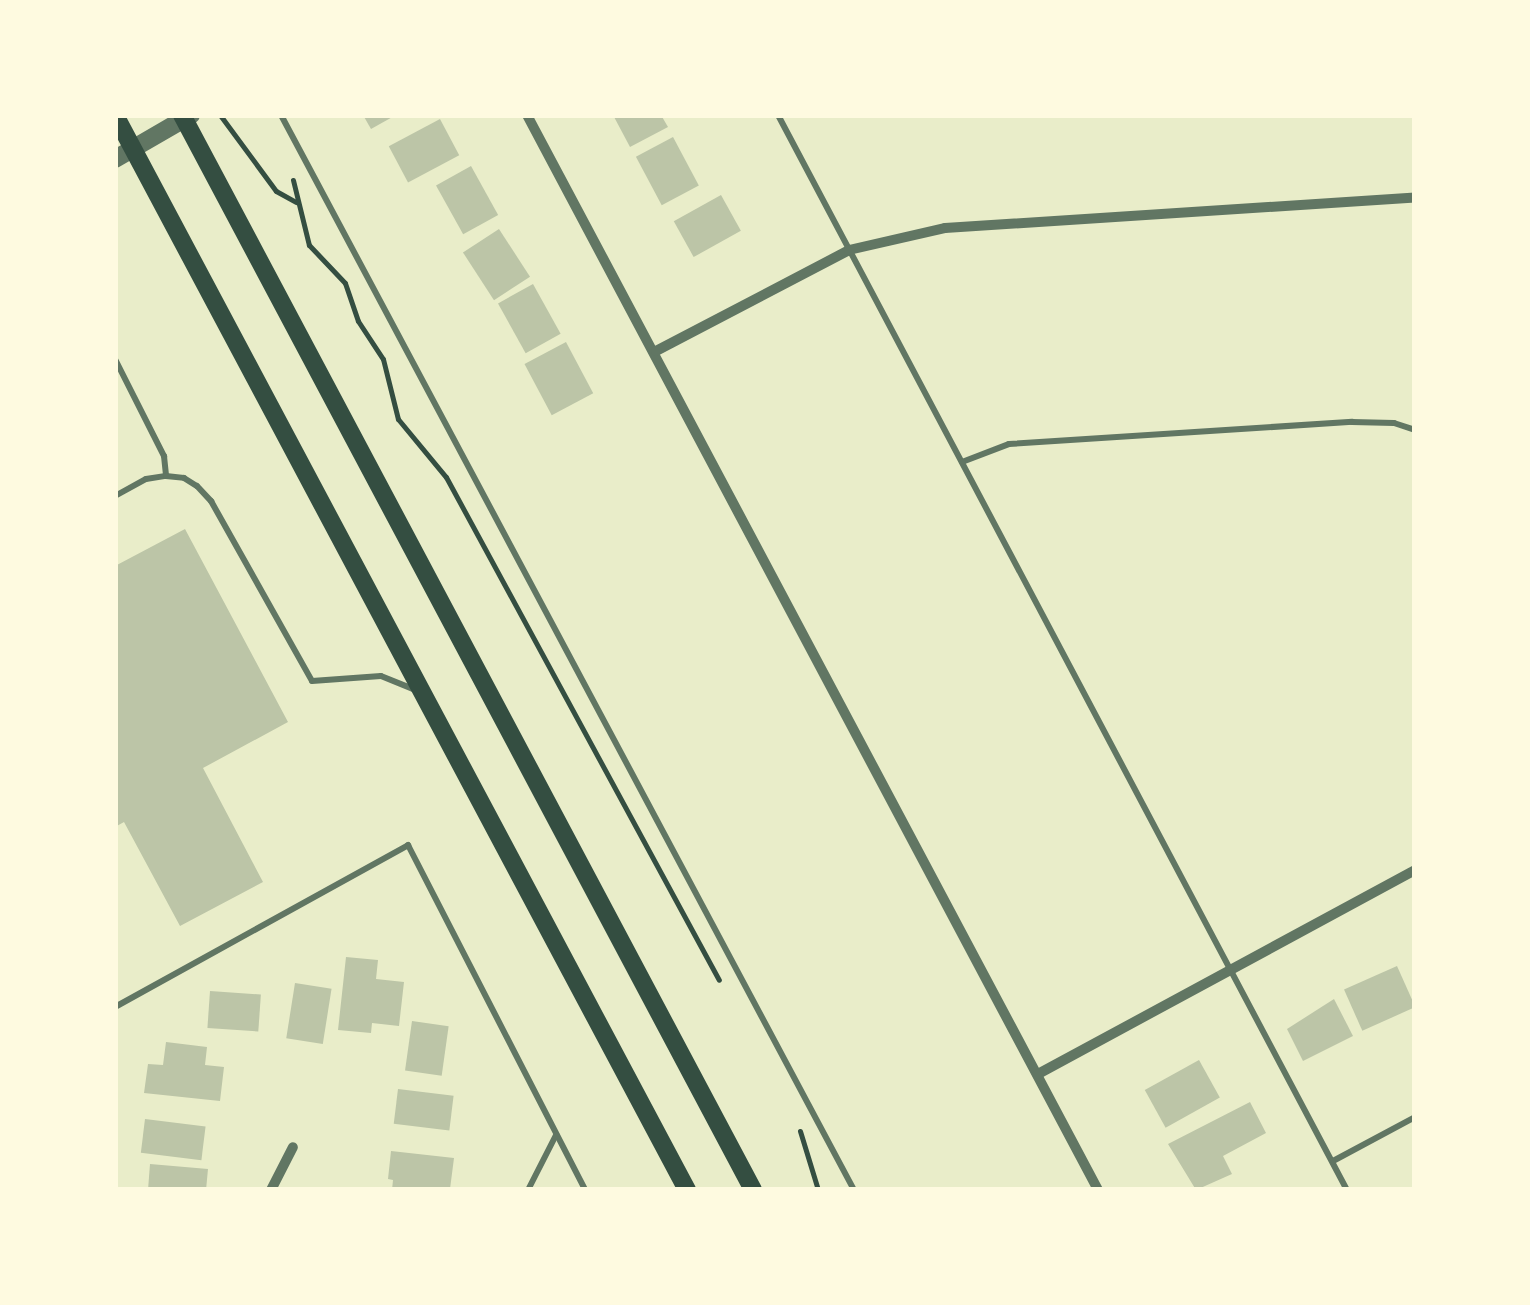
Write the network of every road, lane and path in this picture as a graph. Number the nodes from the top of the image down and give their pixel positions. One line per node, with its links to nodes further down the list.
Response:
1 (115, 115): 7 (main road)
2 (220, 115): 11 (path)
3 (281, 115): 8 (lane)
4 (527, 115): 13 (street)
5 (778, 115): 12 (lane)
6 (186, 117): 7 (street); 34 (main road)
7 (134, 149): 9 (street); 19 (main road)
8 (300, 150): 11 (path); 36 (lane)
9 (115, 158)
10 (1415, 198): 12 (street)
11 (297, 202): 22 (path)
12 (849, 250): 13 (street); 16 (lane)
13 (656, 351): 24 (street)
14 (115, 360): 17 (lane)
15 (1415, 430): 16 (lane)
16 (962, 462): 21 (lane)
17 (166, 476): 18 (lane); 19 (lane)
18 (115, 496)
19 (426, 698): 33 (main road)
20 (1415, 870): 21 (street)
21 (1232, 968): 24 (street); 29 (lane)
22 (727, 994)
23 (115, 1007): 27 (lane)
24 (1038, 1074): 37 (street)
25 (1415, 1118): 29 (lane)
26 (797, 1124): 35 (path)
27 (556, 1135): 31 (lane); 32 (lane)
28 (294, 1147): 30 (street)
29 (1332, 1161): 38 (lane)
30 (271, 1190)
31 (528, 1190)
32 (585, 1190)
33 (687, 1190)
34 (753, 1190)
35 (818, 1190)
36 (854, 1190)
37 (1098, 1190)
38 (1348, 1190)

